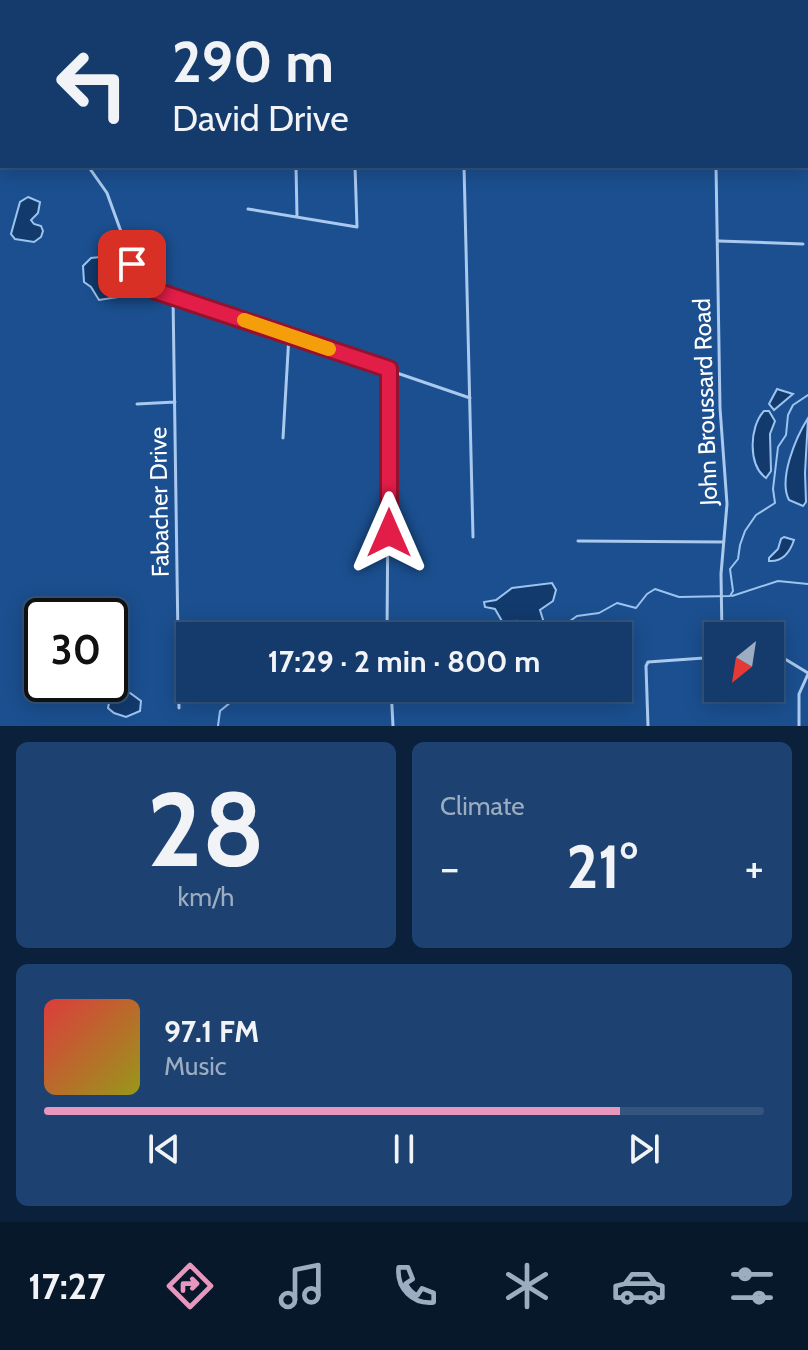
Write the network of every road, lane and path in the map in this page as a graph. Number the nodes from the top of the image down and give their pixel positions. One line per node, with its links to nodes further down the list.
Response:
1 (89, 168): 10 (street)
2 (296, 168): 7 (street)
3 (355, 168): 7 (street)
4 (464, 168): 13 (street)
5 (716, 168): 8 (street, John Broussard Road)
6 (248, 209): 7 (street)
7 (297, 217)
8 (719, 241): 9 (street); 19 (street, John Broussard Road)
9 (803, 244)
10 (173, 296): 11 (street); 14 (street, Fabacher Drive)
11 (289, 335): 12 (street); 16 (street)
12 (389, 369): 13 (street); 20 (street)
13 (470, 398): 17 (street)
14 (175, 402): 15 (street); 26 (street, Fabacher Drive)
15 (137, 404)
16 (283, 438)
17 (473, 537)
18 (578, 541): 19 (street)
19 (724, 542): 21 (street, John Broussard Road)
20 (387, 622)
21 (722, 622)
22 (704, 658): 28 (street)
23 (784, 659): 24 (street)
24 (808, 674): 29 (street)
25 (392, 702): 27 (street)
26 (179, 708)
27 (393, 726)
28 (648, 726)
29 (799, 726)

